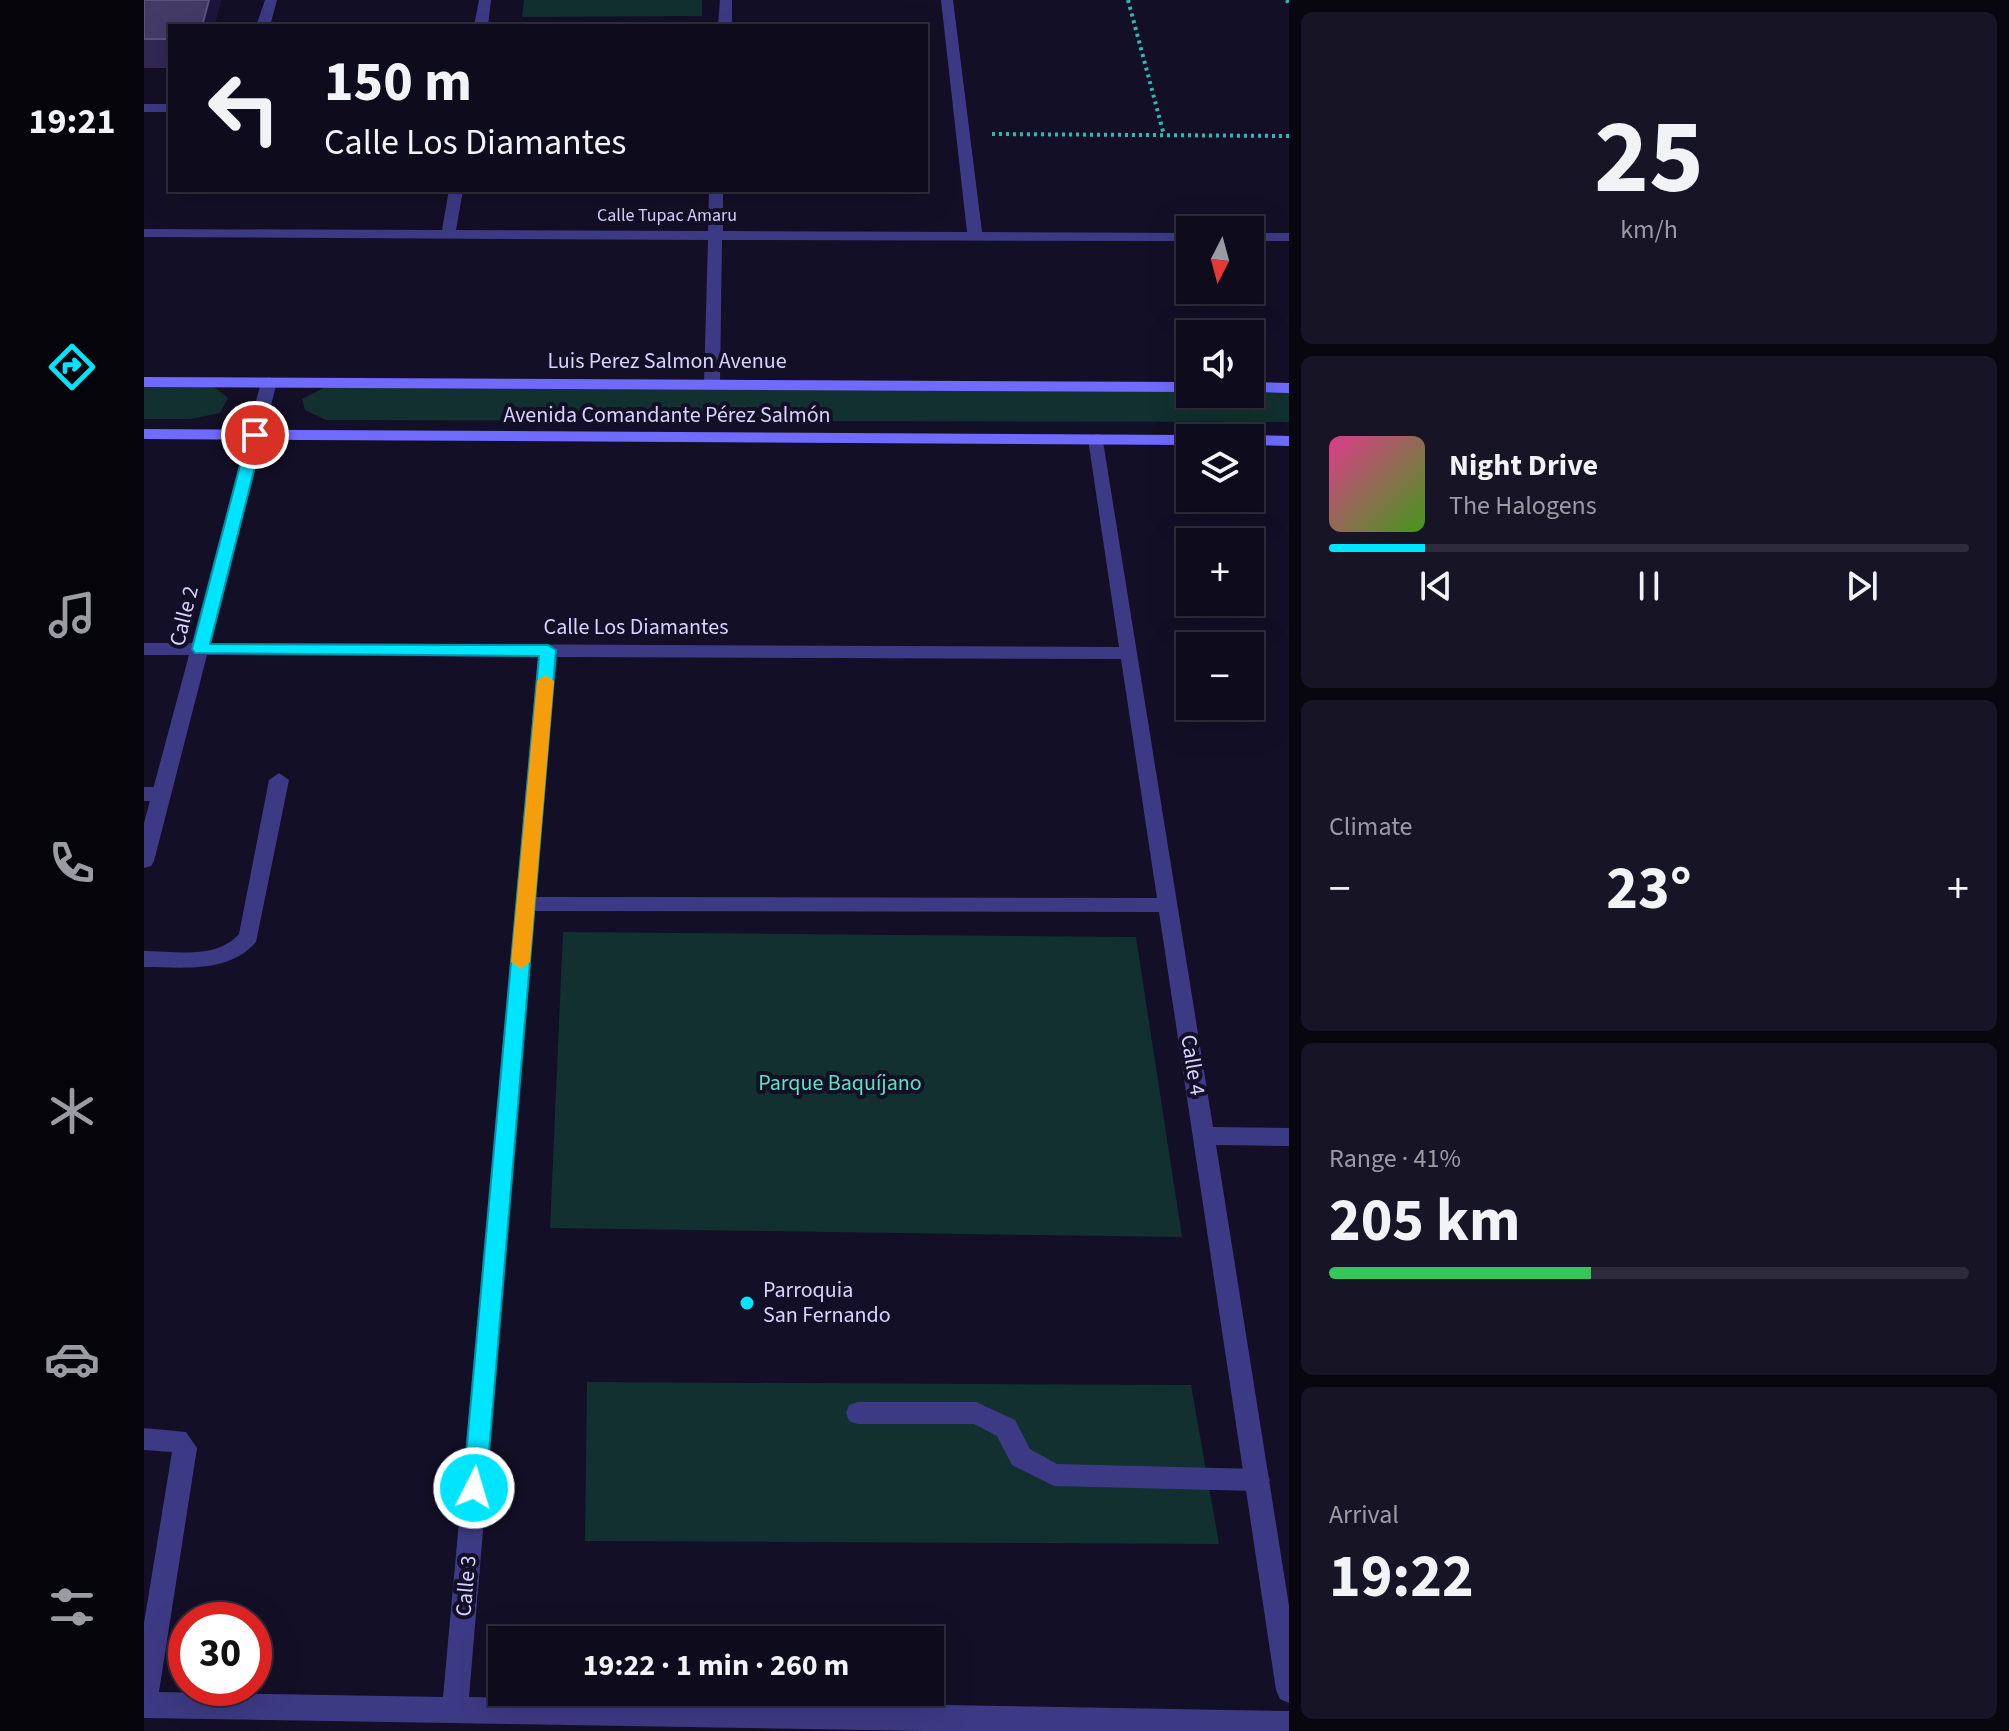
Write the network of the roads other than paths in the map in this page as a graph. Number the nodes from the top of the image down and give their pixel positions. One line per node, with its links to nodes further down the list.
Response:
1 (271, 0): 5 (street)
2 (485, 0): 6 (street)
3 (726, 0): 7 (street)
4 (947, 0): 15 (street)
5 (264, 24)
6 (481, 24)
7 (725, 24)
8 (144, 108): 9 (street)
9 (168, 108)
10 (456, 192): 13 (street)
11 (716, 192): 14 (street)
12 (144, 233): 13 (street, Calle Tupac Amaru)
13 (448, 235): 14 (street, Calle Tupac Amaru)
14 (714, 235): 15 (street, Calle Tupac Amaru); 21 (street)
15 (975, 236): 16 (street, Calle Tupac Amaru)
16 (1176, 237)
17 (1264, 237): 18 (street)
18 (1289, 237)
19 (144, 382): 20 (main road, Luis Perez Salmon Avenue)
20 (269, 382): 21 (main road, Luis Perez Salmon Avenue); 26 (street, Calle 2)
21 (712, 383): 22 (main road, Luis Perez Salmon Avenue)
22 (1176, 387)
23 (1264, 387): 24 (main road)
24 (1289, 388)
25 (144, 434): 26 (main road, Avenida Comandante Pérez Salmón)
26 (255, 435): 27 (main road, Avenida Comandante Pérez Salmón); 32 (street, Calle 2)
27 (1096, 439): 28 (main road, Avenida Comandante Pérez Salmón); 34 (street, Calle 4)
28 (1176, 440)
29 (1264, 440): 30 (main road)
30 (1289, 441)
31 (144, 649): 32 (street, Calle Los Diamantes)
32 (200, 649): 33 (street, Calle Los Diamantes); 36 (street, Calle 2)
33 (548, 650): 34 (street, Calle Los Diamantes); 38 (street, Calle 3)
34 (1129, 653): 39 (street, Calle 4)
35 (279, 780): 40 (street)
36 (153, 794): 37 (street, Calle 2)
37 (144, 861)
38 (526, 904): 39 (street); 48 (street, Calle 3)
39 (1168, 905): 41 (street, Calle 4)
40 (144, 959)
41 (1204, 1136): 42 (street); 45 (street, Calle 4)
42 (1289, 1137)
43 (858, 1413): 45 (street)
44 (144, 1439): 47 (street)
45 (1257, 1480): 46 (street, Calle 4)
46 (1289, 1690)
47 (144, 1705): 48 (street)
48 (455, 1709): 49 (street)
49 (805, 1723): 50 (street)
50 (1289, 1724)

